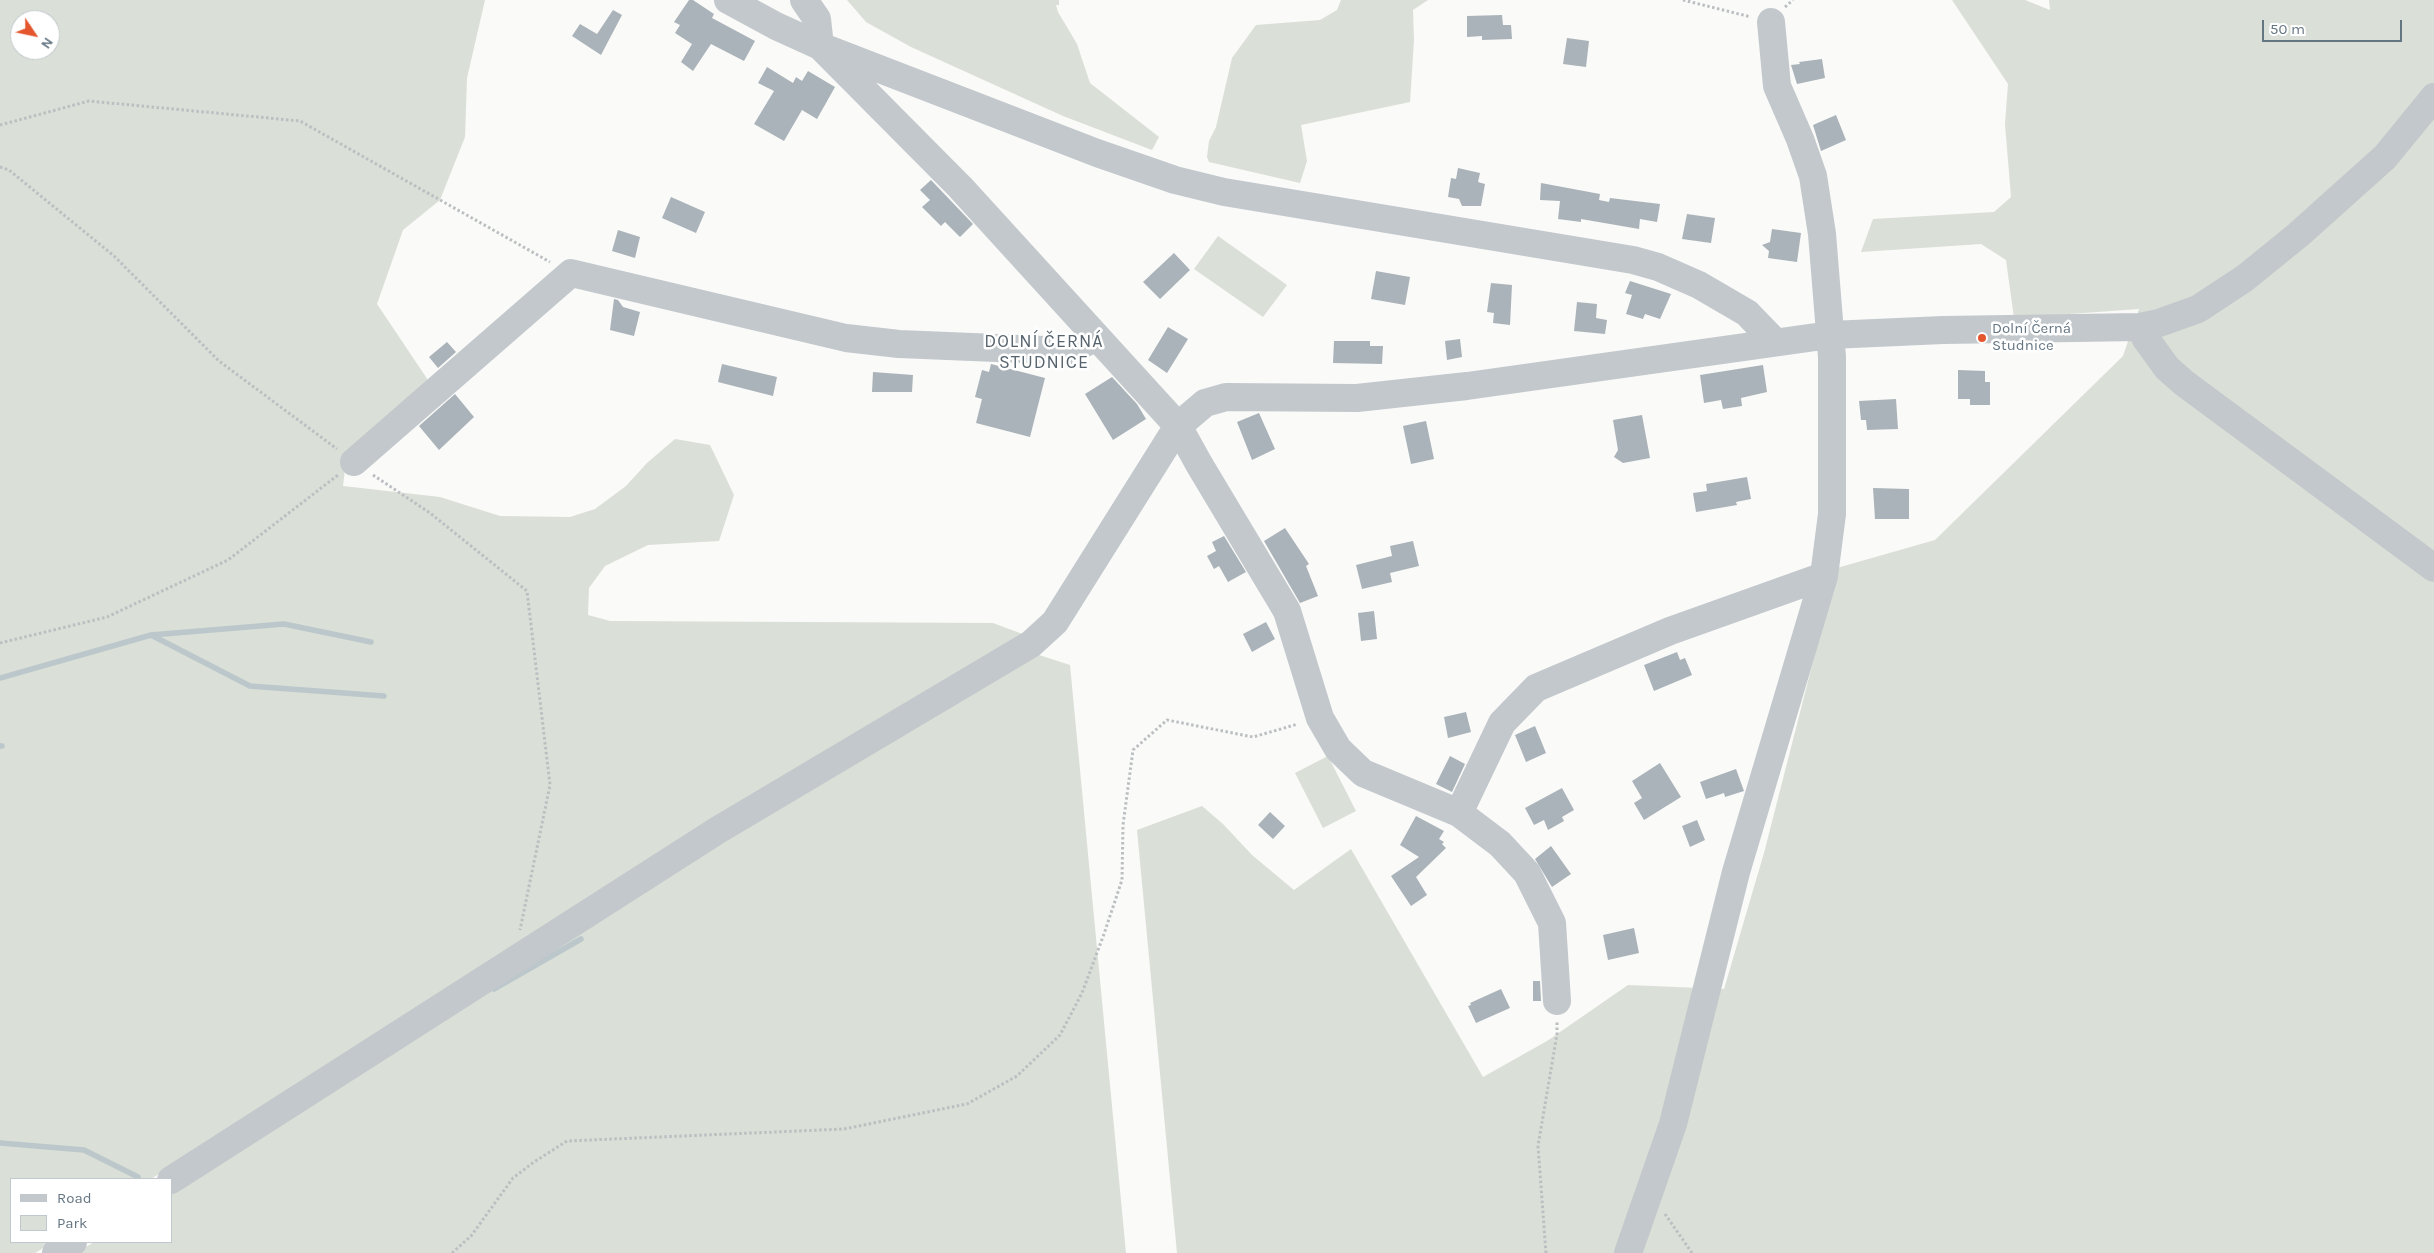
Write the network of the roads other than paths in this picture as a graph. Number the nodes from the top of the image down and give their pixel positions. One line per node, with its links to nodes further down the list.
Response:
1 (728, 0): 4 (street)
2 (804, 0): 4 (street)
3 (1771, 22): 7 (street)
4 (820, 46): 8 (street); 9 (street)
5 (2434, 97): 6 (street)
6 (2140, 327): 7 (street); 12 (street)
7 (1830, 335): 9 (street); 13 (street)
8 (1097, 337): 10 (street); 11 (street)
9 (1775, 342): 10 (street)
10 (1178, 426): 14 (street); 16 (street)
11 (354, 462)
12 (2434, 568)
13 (1824, 576): 14 (street); 19 (street)
14 (1459, 813): 15 (street)
15 (1557, 1001)
16 (172, 1179)
17 (71, 1243): 18 (street)
18 (56, 1253)
19 (1628, 1253)

